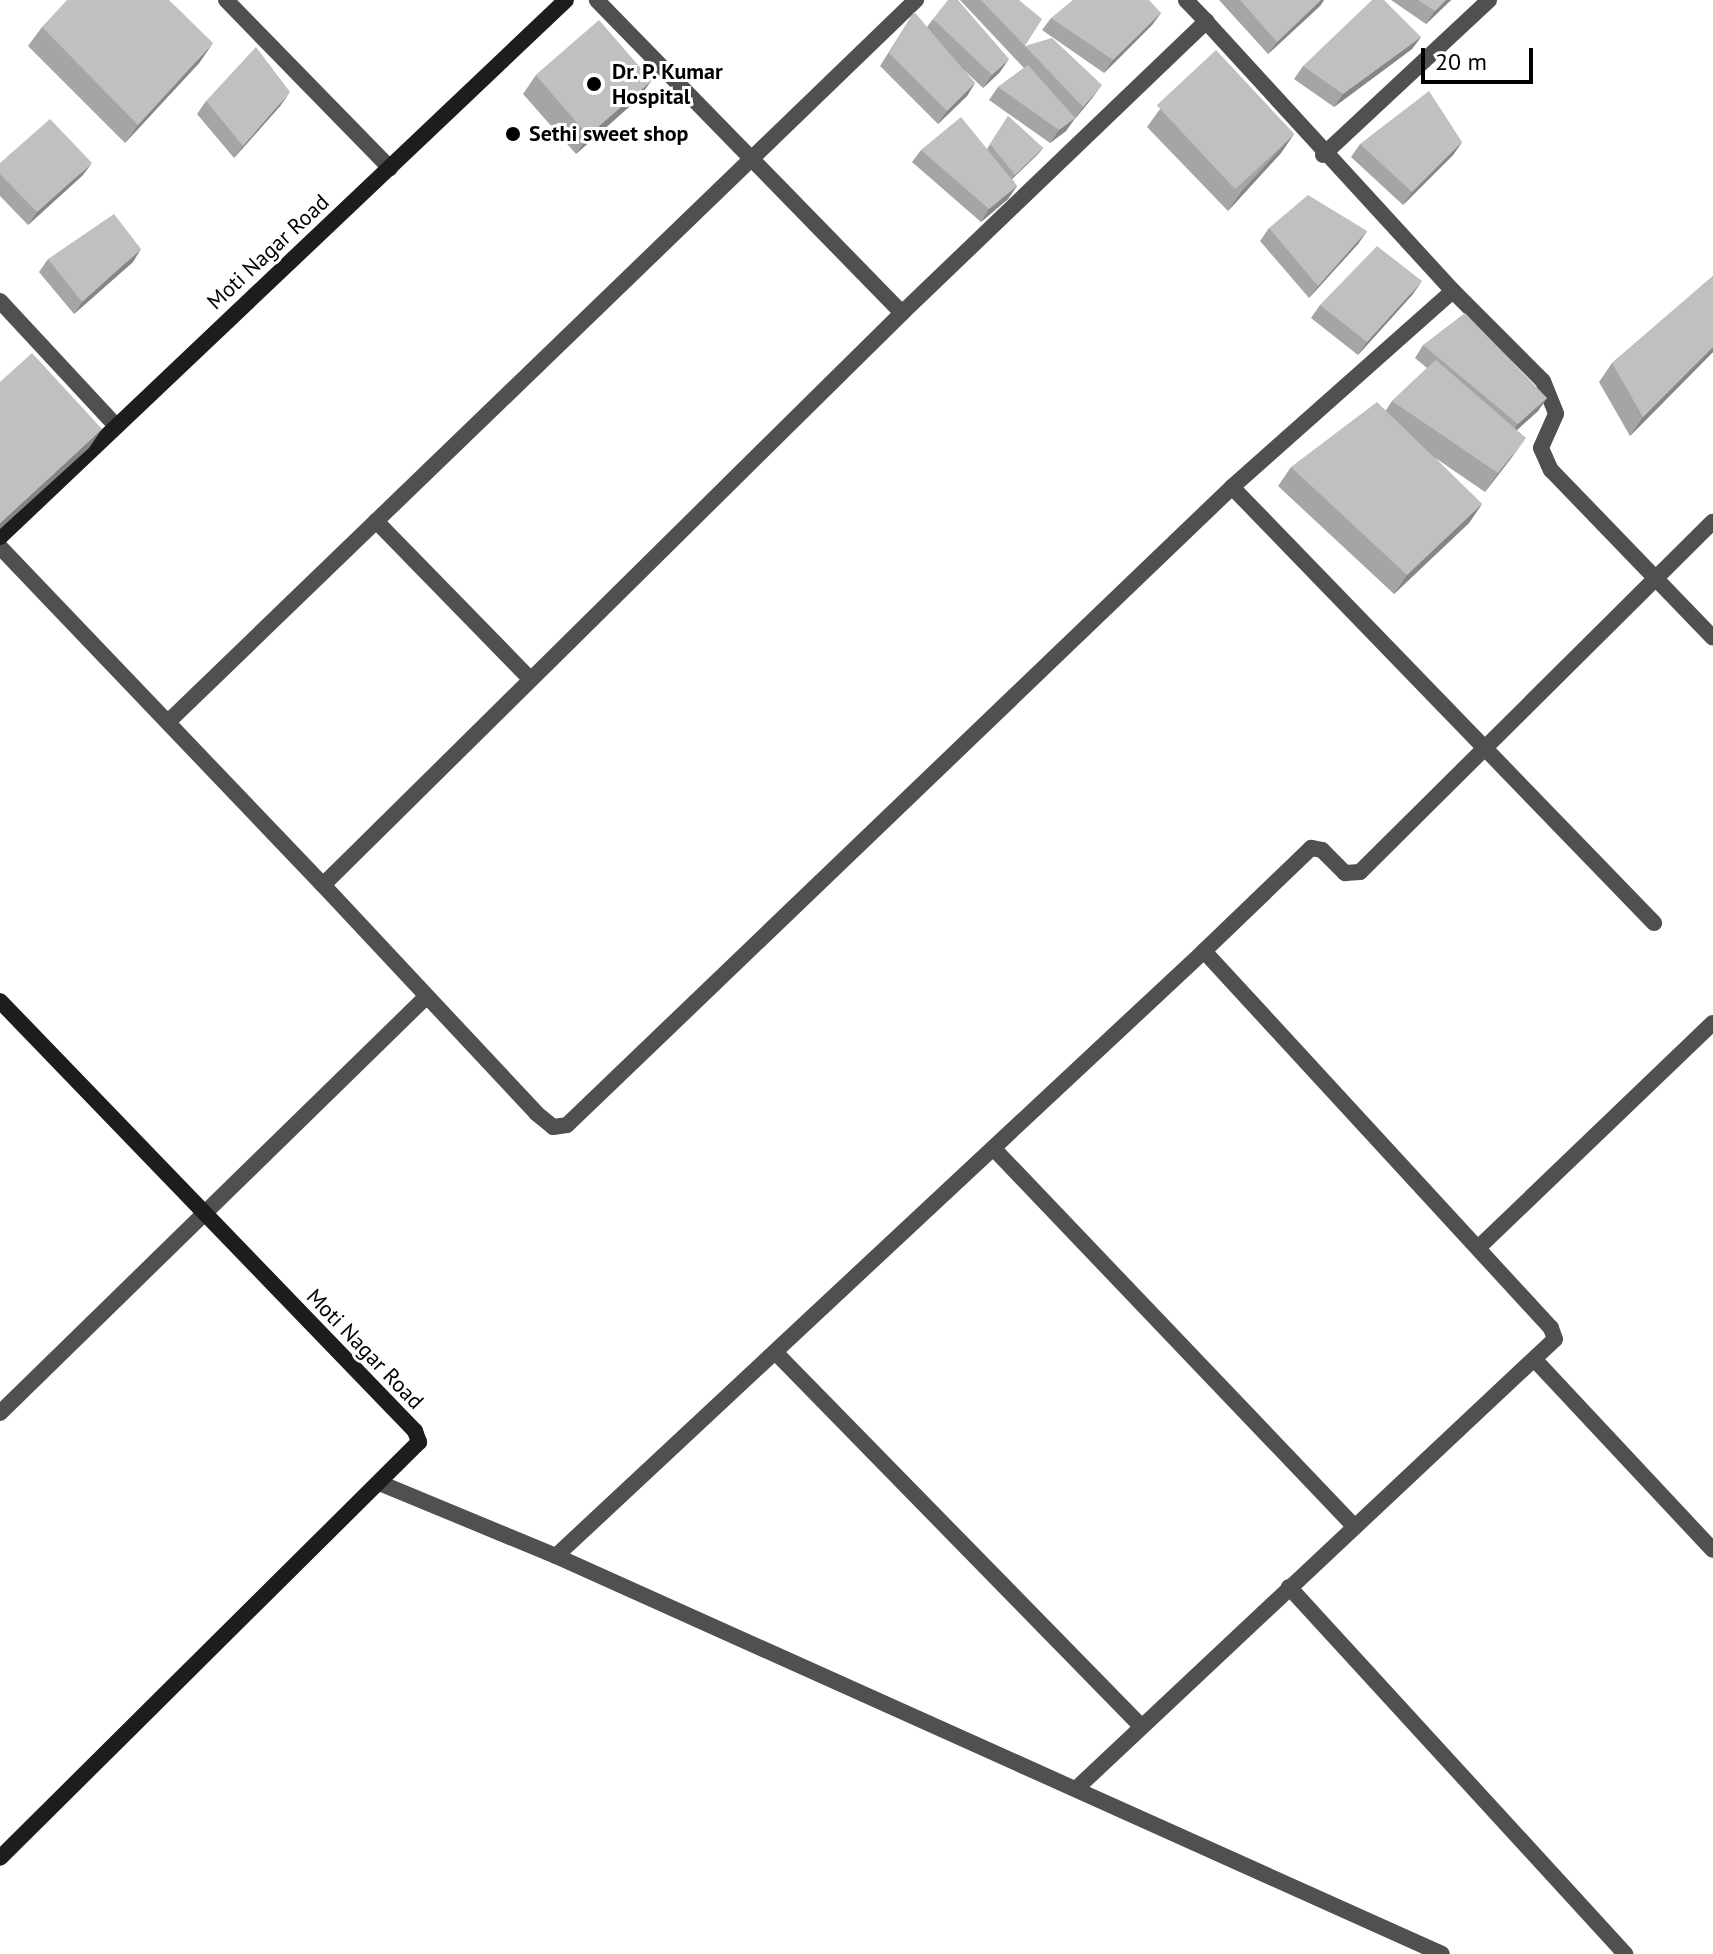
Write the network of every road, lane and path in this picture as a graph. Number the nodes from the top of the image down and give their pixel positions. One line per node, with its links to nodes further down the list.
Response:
1 (226, 0): 10 (street)
2 (566, 0): 10 (street, Moti Nagar Road)
3 (597, 0): 9 (street)
4 (916, 0): 9 (street)
5 (1186, 0): 7 (street)
6 (1489, 0): 8 (street)
7 (1206, 21): 8 (street); 13 (street)
8 (1323, 155): 11 (street)
9 (751, 159): 13 (street); 16 (street)
10 (390, 168): 14 (street, Moti Nagar Road)
11 (1453, 291): 15 (street); 20 (street)
12 (0, 301): 14 (street)
13 (902, 313): 22 (street)
14 (116, 426): 18 (street, Moti Nagar Road)
15 (1232, 487): 24 (street); 28 (street)
16 (376, 521): 22 (street); 23 (street)
17 (1713, 522): 20 (street)
18 (0, 537)
19 (0, 547): 23 (street)
20 (1655, 579): 21 (street); 24 (street)
21 (1713, 638)
22 (529, 678): 25 (street)
23 (168, 722): 25 (street)
24 (1485, 746): 26 (street); 27 (street)
25 (323, 885): 28 (street)
26 (1654, 923)
27 (1204, 951): 31 (street); 33 (street)
28 (426, 997): 32 (street)
29 (0, 1001): 32 (street, Moti Nagar Road)
30 (1713, 1023): 33 (street)
31 (996, 1151): 34 (street); 38 (street)
32 (200, 1212): 36 (street); 37 (street, Moti Nagar Road)
33 (1478, 1248): 35 (street)
34 (776, 1353): 40 (street); 42 (street)
35 (1535, 1360): 38 (street); 39 (street)
36 (0, 1413)
37 (382, 1484): 40 (street); 44 (street, Moti Nagar Road)
38 (1354, 1526): 41 (street)
39 (1713, 1550)
40 (556, 1556): 43 (street)
41 (1289, 1587): 42 (street); 46 (street)
42 (1142, 1727): 43 (street)
43 (1078, 1787): 45 (street)
44 (0, 1858)
45 (1442, 1954)
46 (1625, 1954)

